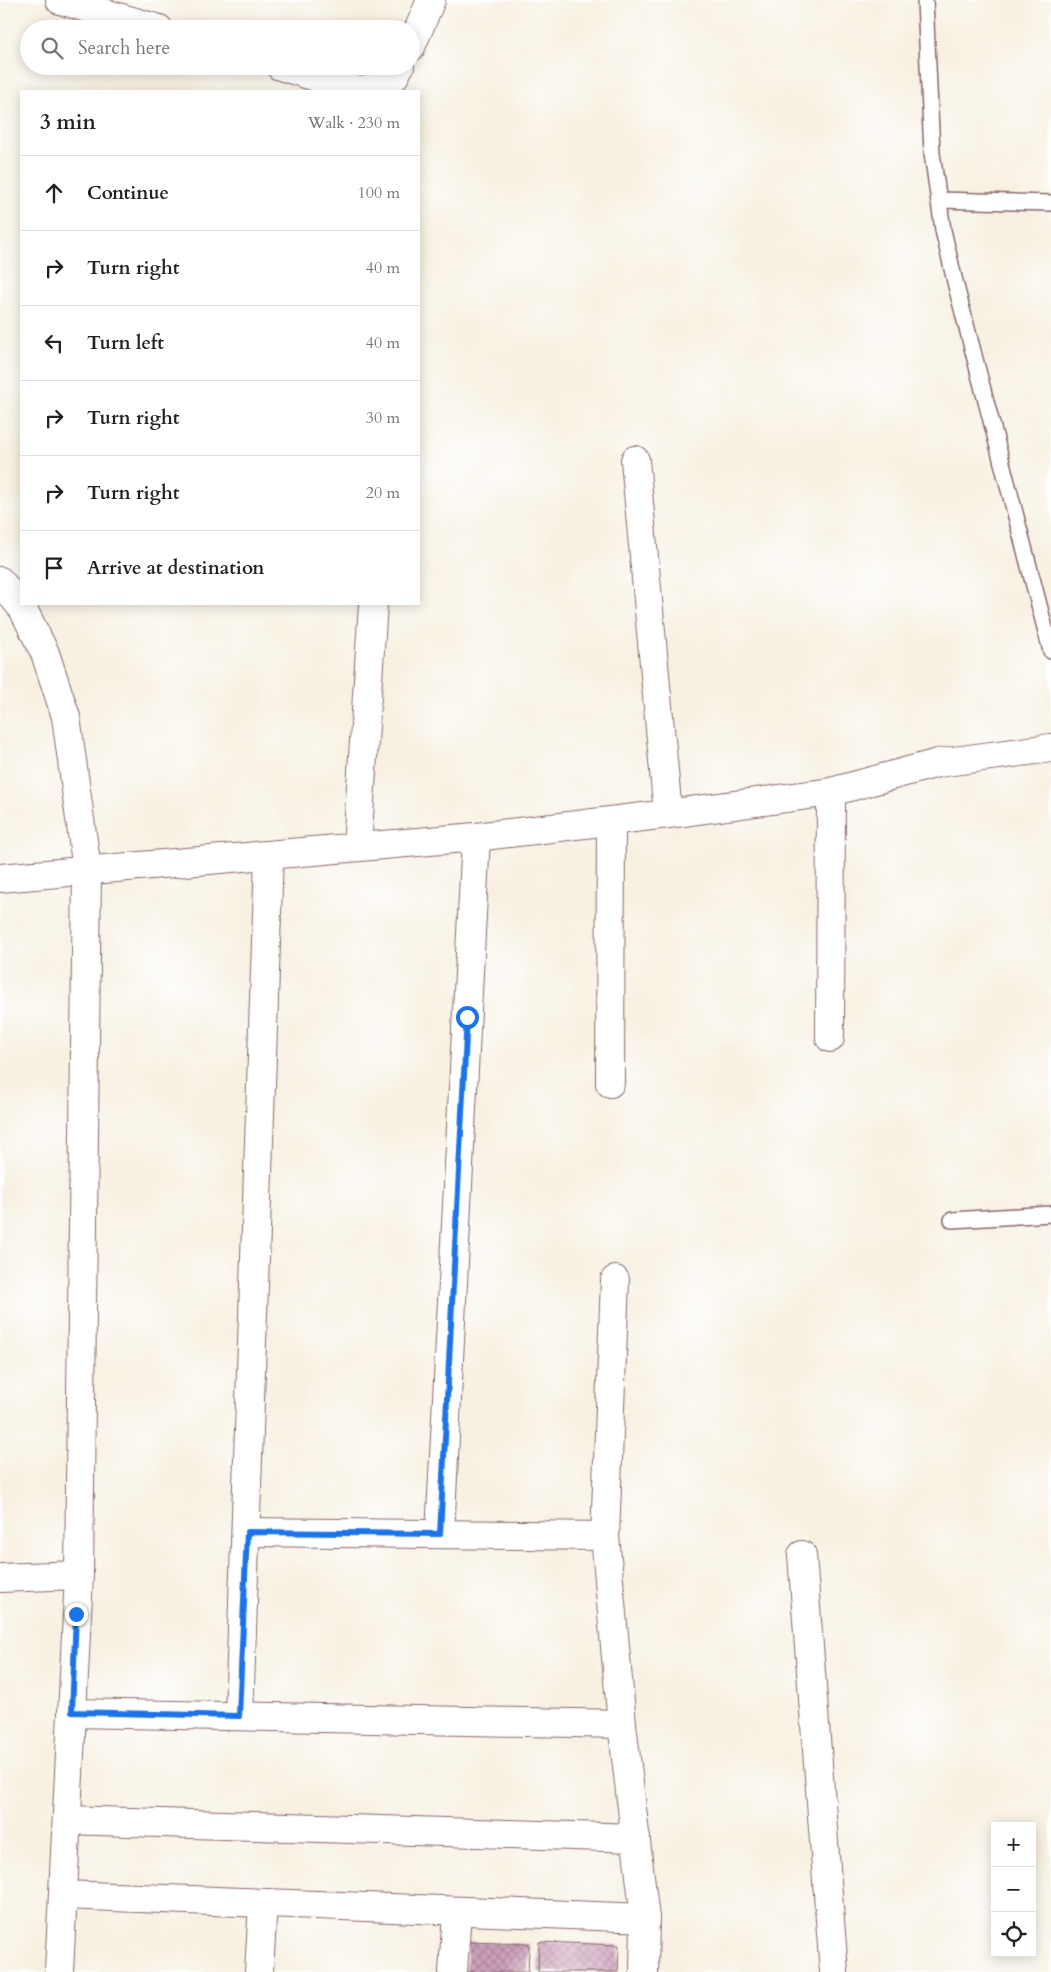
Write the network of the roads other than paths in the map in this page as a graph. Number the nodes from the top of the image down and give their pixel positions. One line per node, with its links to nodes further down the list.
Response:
1 (60, 0): 4 (street)
2 (431, 0): 5 (street)
3 (925, 0): 10 (lane)
4 (128, 20)
5 (420, 26)
6 (309, 75): 8 (street)
7 (396, 75): 9 (street)
8 (357, 90)
9 (365, 90)
10 (939, 200): 11 (lane); 15 (lane)
11 (1051, 203)
12 (635, 460): 18 (street)
13 (0, 582): 23 (street)
14 (373, 605): 21 (street)
15 (1051, 651)
16 (1051, 748): 17 (street)
17 (831, 792): 18 (street); 25 (street)
18 (668, 814): 19 (street)
19 (612, 821): 20 (street); 26 (street)
20 (476, 837): 21 (street); 31 (street)
21 (357, 847): 22 (street)
22 (269, 856): 23 (street); 30 (street)
23 (87, 870): 24 (street); 34 (street)
24 (0, 878)
25 (830, 1038)
26 (610, 1083)
27 (1051, 1214): 28 (lane)
28 (952, 1220)
29 (615, 1280): 32 (street)
30 (247, 1532): 31 (street); 37 (street)
31 (440, 1534): 32 (street)
32 (605, 1536): 38 (street)
33 (802, 1555): 49 (street)
34 (78, 1575): 35 (street); 36 (street)
35 (0, 1578)
36 (72, 1712): 37 (street); 39 (street)
37 (239, 1716): 38 (street)
38 (622, 1724): 40 (street)
39 (66, 1820): 40 (street); 41 (street)
40 (636, 1838): 44 (street)
41 (62, 1895): 42 (street); 45 (street)
42 (264, 1903): 43 (street); 46 (street)
43 (457, 1911): 44 (street); 47 (street)
44 (645, 1918): 48 (street)
45 (59, 1972)
46 (259, 1972)
47 (453, 1972)
48 (644, 1972)
49 (834, 1972)

